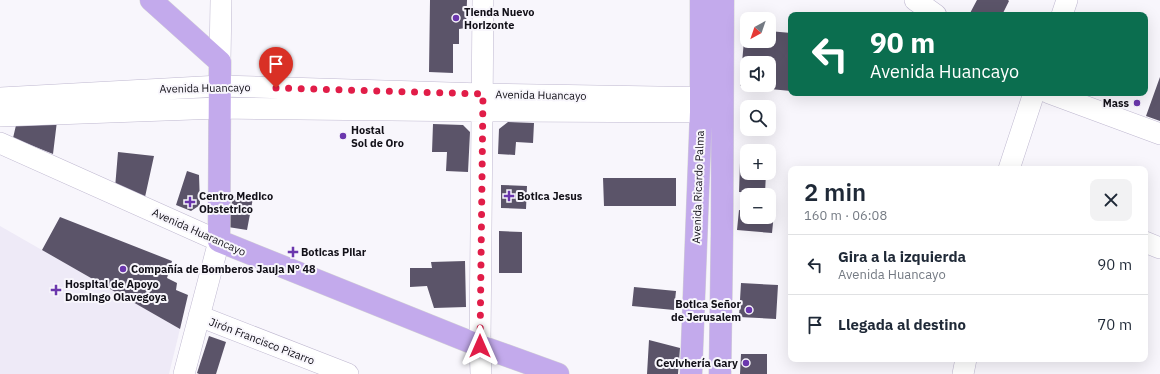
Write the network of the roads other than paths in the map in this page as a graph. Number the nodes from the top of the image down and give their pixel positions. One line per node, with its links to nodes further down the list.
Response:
1 (151, 0): 10 (main road)
2 (221, 0): 10 (street)
3 (483, 0): 15 (street)
4 (701, 0): 16 (main road, Avenida Ricardo Palma)
5 (723, 0): 17 (main road, Avenida Ricardo Palma)
6 (915, 0): 8 (street)
7 (1067, 0): 9 (street)
8 (932, 12)
9 (1063, 12)
10 (220, 62): 11 (main road)
11 (220, 86): 14 (street, Avenida Huancayo); 15 (street, Avenida Huancayo); 18 (main road)
12 (1033, 96): 22 (street)
13 (1056, 96): 20 (street)
14 (0, 98)
15 (483, 103): 16 (street, Avenida Huancayo); 18 (street, Avenida Huancayo); 27 (street)
16 (701, 105): 17 (street, Avenida Huancayo); 33 (main road, Avenida Ricardo Palma)
17 (723, 105): 34 (main road, Avenida Ricardo Palma)
18 (220, 108): 19 (street, Avenida Huancayo); 23 (main road)
19 (0, 116)
20 (1160, 134)
21 (0, 143): 23 (street, Avenida Huarancayo)
22 (1010, 166)
23 (218, 241): 26 (street); 27 (main road, Avenida Huarancayo)
24 (1148, 243): 25 (street)
25 (1160, 248)
26 (199, 316): 29 (street); 30 (street, Jirón Francisco Pizarro)
27 (480, 346): 31 (street); 32 (main road, Avenida Huarancayo)
28 (965, 362): 35 (street)
29 (184, 374)
30 (348, 374)
31 (481, 374)
32 (558, 374)
33 (691, 374)
34 (720, 374)
35 (963, 374)

